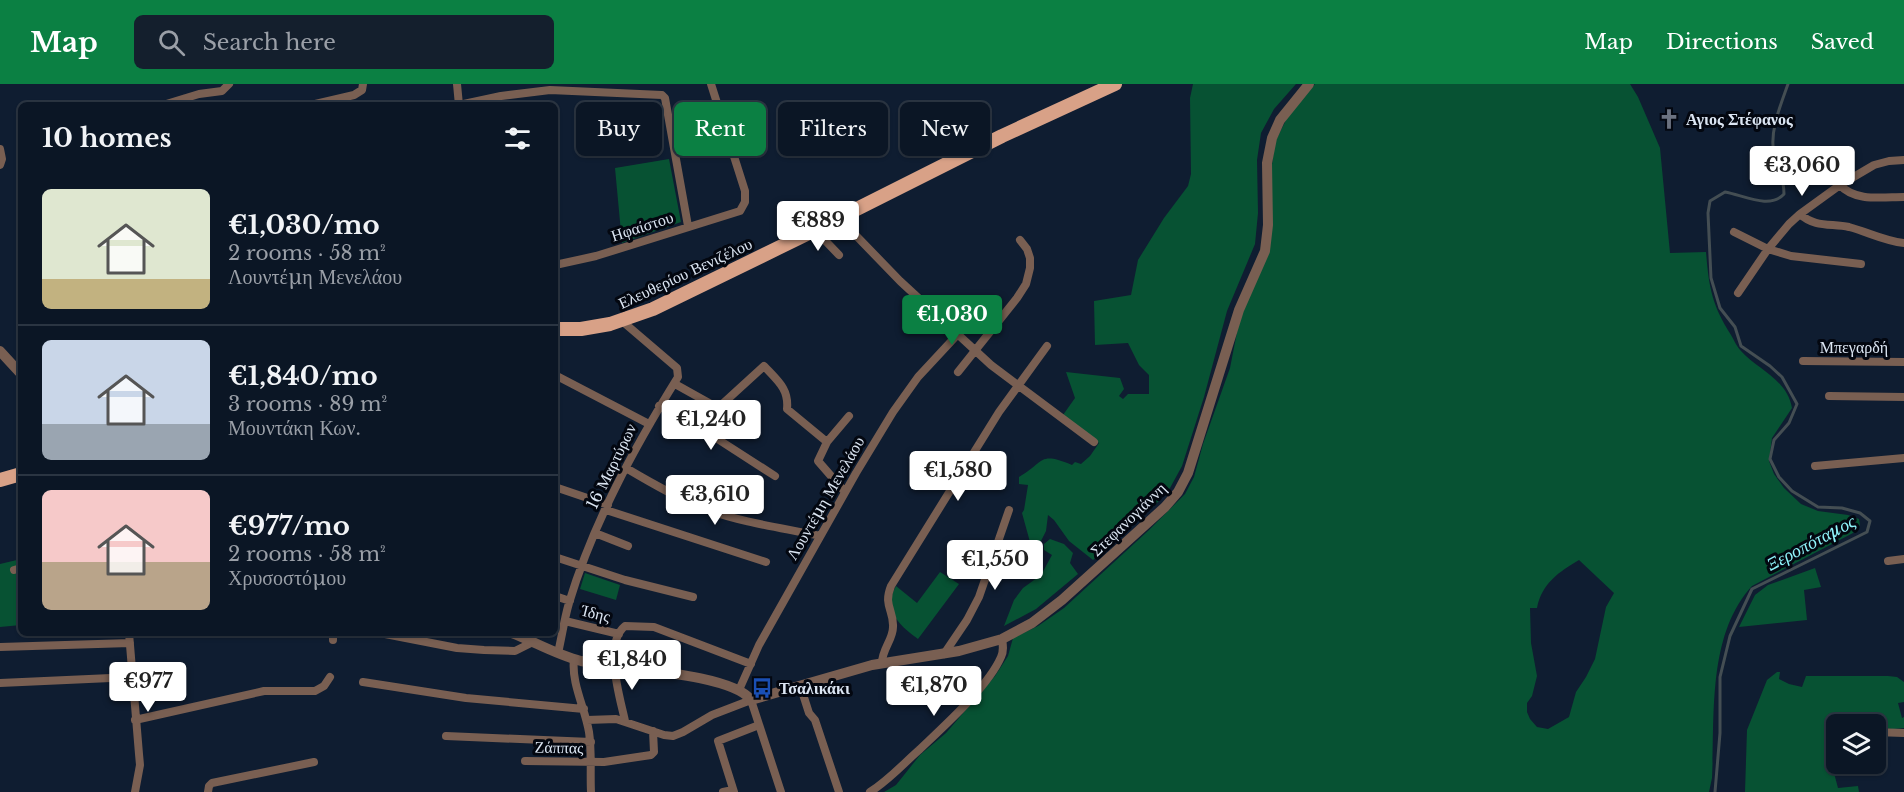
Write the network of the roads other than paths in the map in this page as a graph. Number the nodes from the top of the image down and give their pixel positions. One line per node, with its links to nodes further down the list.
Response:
1 (229, 84): 8 (street)
2 (363, 84): 9 (street)
3 (457, 84): 10 (street)
4 (711, 84): 19 (street)
5 (1115, 84): 18 (main road, Ελευθερίου Βενιζέλου)
6 (1309, 84): 75 (street, Στεφανογιάννη)
7 (549, 87): 11 (street, Ηφαίστου); 19 (street, Ηφαίστου)
8 (173, 102)
9 (323, 102)
10 (459, 102)
11 (473, 102)
12 (0, 149): 14 (street)
13 (1904, 160): 15 (street)
14 (0, 165)
15 (1840, 185): 16 (street); 17 (street)
16 (1904, 197)
17 (1800, 214): 23 (street); 24 (street)
18 (839, 218): 20 (main road, Ελευθερίου Βενιζέλου); 31 (street)
19 (688, 226): 26 (street, Ηφαίστου)
20 (815, 230): 25 (street); 29 (main road, Ελευθερίου Βενιζέλου)
21 (1734, 232): 24 (street)
22 (1020, 240): 34 (street)
23 (1904, 243)
24 (1768, 249): 27 (street); 28 (street)
25 (839, 255)
26 (558, 264)
27 (1861, 264)
28 (1738, 293)
29 (622, 321): 30 (main road, Ελευθερίου Βενιζέλου); 40 (street)
30 (558, 329)
31 (958, 334): 34 (street); 56 (street, Λουντέμη Μενελάου)
32 (1047, 346): 41 (street)
33 (0, 351): 37 (street)
34 (976, 351): 38 (street); 41 (street)
35 (1803, 362): 36 (street, Μπεγαρδή)
36 (1904, 362)
37 (18, 371)
38 (958, 372)
39 (558, 377): 46 (street)
40 (675, 384): 44 (street, 16 Μαρτύρων); 47 (street)
41 (1018, 386): 48 (street); 82 (street)
42 (1829, 396): 43 (street)
43 (1904, 397)
44 (659, 406): 46 (street, 16 Μαρτύρων); 53 (street)
45 (849, 416): 47 (street)
46 (649, 424): 51 (street, 16 Μαρτύρων)
47 (826, 442): 56 (street)
48 (1094, 442)
49 (1904, 458): 50 (street)
50 (1815, 466)
51 (626, 468): 57 (street, 16 Μαρτύρων); 60 (street)
52 (18, 475): 54 (main road)
53 (775, 476)
54 (0, 480)
55 (558, 489): 57 (street)
56 (845, 492): 60 (street, Λουντέμη Μενελάου)
57 (607, 507): 59 (street, 16 Μαρτύρων); 65 (street)
58 (1009, 510): 80 (street)
59 (595, 533): 61 (street); 66 (street, 16 Μαρτύρων)
60 (820, 536): 83 (street, Λουντέμη Μενελάου)
61 (628, 546)
62 (558, 558): 66 (street)
63 (1904, 559): 64 (street)
64 (1888, 561)
65 (766, 562)
66 (582, 566): 68 (street); 69 (street, 16 Μαρτύρων)
67 (558, 597): 69 (street)
68 (693, 597)
69 (570, 602): 70 (street, 16 Μαρτύρων)
70 (565, 621): 71 (street, Ίδης); 79 (street, 16 Μαρτύρων)
71 (621, 631): 83 (street, Ίδης); 84 (street)
72 (129, 636): 77 (street)
73 (395, 636): 76 (street)
74 (519, 636): 76 (street)
75 (1002, 639): 80 (street, Στεφανογιάννη); 112 (street)
76 (533, 642): 79 (street)
77 (130, 643): 78 (street); 85 (street)
78 (0, 647)
79 (558, 653): 81 (street)
80 (944, 654): 82 (street, Στεφανογιάννη)
81 (574, 659): 84 (street); 92 (street)
82 (882, 663): 89 (street, Στεφανογιάννη)
83 (751, 664): 90 (street, Λουντέμη Μενελάου)
84 (614, 666): 90 (street); 95 (street)
85 (133, 677): 88 (street); 93 (street)
86 (330, 677): 93 (street)
87 (363, 682): 92 (street)
88 (0, 683)
89 (800, 685): 91 (street, Στεφανογιάννη); 111 (street)
90 (739, 690): 91 (street)
91 (751, 700): 96 (street); 97 (street)
92 (584, 709): 94 (street)
93 (135, 720): 106 (street)
94 (587, 720): 95 (street); 101 (street)
95 (625, 721): 97 (street)
96 (759, 725): 105 (street); 110 (street)
97 (653, 731): 104 (street, Ζάππας)
98 (1886, 732): 99 (street)
99 (1904, 733)
100 (446, 736): 101 (street)
101 (591, 742): 104 (street)
102 (525, 761): 104 (street, Ζάππας)
103 (314, 762): 107 (street)
104 (592, 762): 108 (street)
105 (734, 791): 109 (street)
106 (135, 792)
107 (208, 792)
108 (591, 792)
109 (723, 792)
110 (781, 792)
111 (839, 792)
112 (870, 792)

